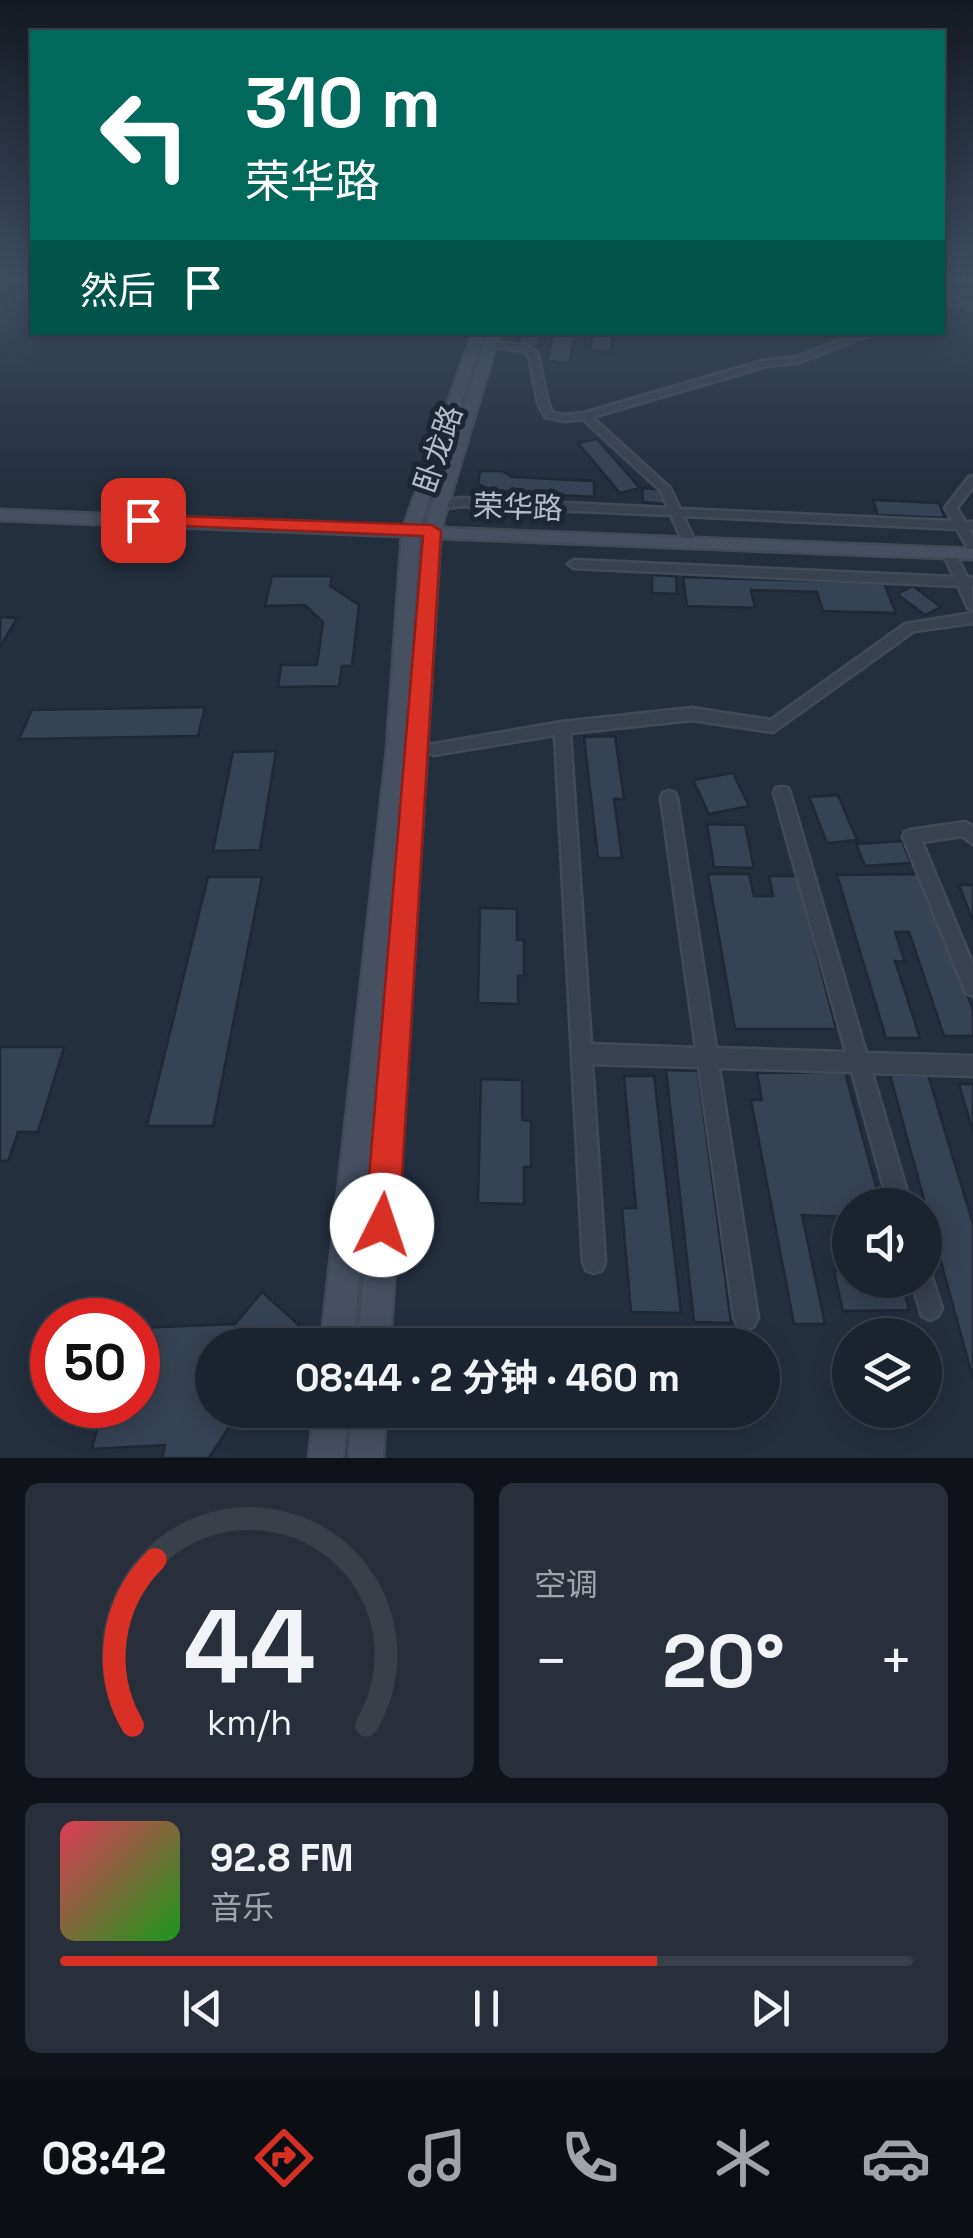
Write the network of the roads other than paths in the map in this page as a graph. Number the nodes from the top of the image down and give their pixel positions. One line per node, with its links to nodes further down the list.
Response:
1 (485, 346): 7 (main road, 卧龙路)
2 (485, 346): 11 (main road, 卧龙路)
3 (520, 346): 5 (street)
4 (835, 346): 5 (street)
5 (585, 416): 8 (street)
6 (973, 479): 10 (street)
7 (440, 505): 8 (street); 11 (main road, 卧龙路)
8 (675, 510): 10 (street); 12 (street)
9 (0, 515): 11 (main road, 荣华路)
10 (967, 526): 13 (street)
11 (422, 530): 12 (main road, 荣华路); 34 (main road, 卧龙路); 35 (main road, 卧龙路)
12 (689, 542): 14 (main road, 荣华路)
13 (973, 550): 14 (main road, 荣华路)
14 (949, 553): 16 (street)
15 (574, 564): 16 (street)
16 (968, 582): 17 (street)
17 (973, 605)
18 (973, 618): 19 (street)
19 (562, 728): 20 (street); 25 (street)
20 (433, 749)
21 (782, 793): 27 (street)
22 (669, 798): 26 (street)
23 (973, 837): 24 (street)
24 (973, 987)
25 (582, 1054): 26 (street); 30 (street)
26 (708, 1058): 27 (street); 33 (street)
27 (860, 1063): 28 (street); 29 (street)
28 (973, 1066)
29 (895, 1188)
30 (594, 1262)
31 (927, 1298): 32 (street)
32 (930, 1308)
33 (746, 1318)
34 (339, 1328)
35 (375, 1328)
36 (328, 1428): 38 (main road)
37 (368, 1428): 39 (main road)
38 (326, 1458)
39 (366, 1458)

